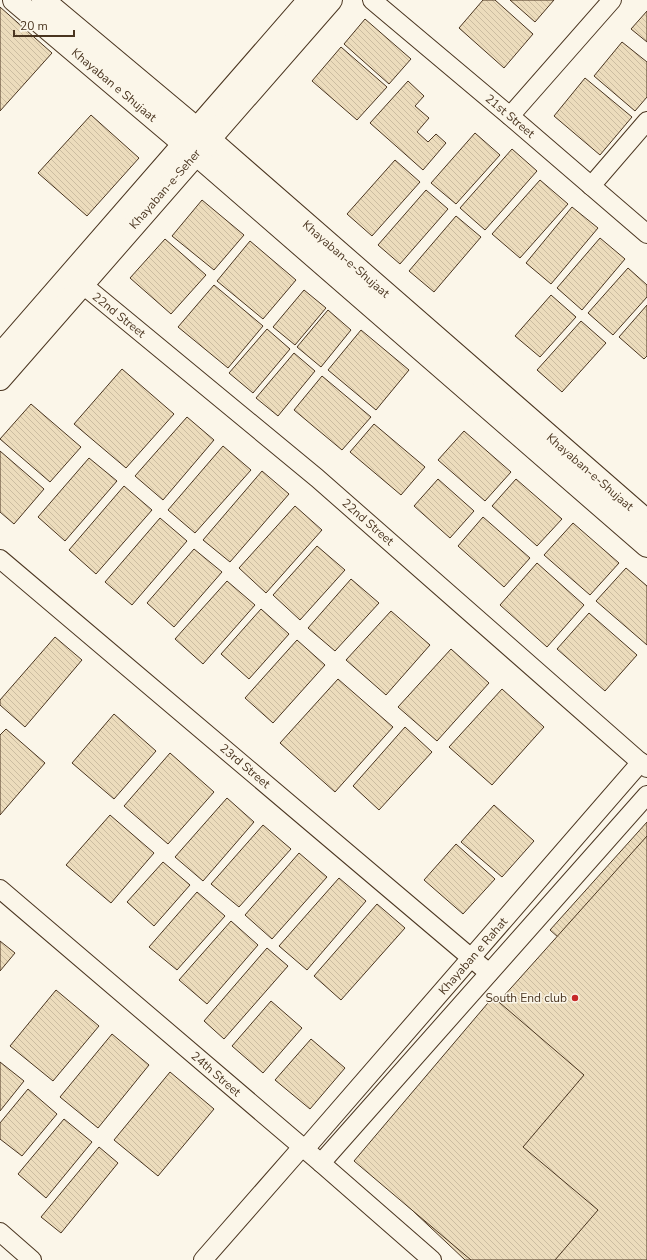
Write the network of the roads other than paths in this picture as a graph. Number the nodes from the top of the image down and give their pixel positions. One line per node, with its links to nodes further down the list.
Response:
1 (14, 0): 9 (main road, Khayaban e Shujaat)
2 (43, 0): 9 (main road, Khayaban-e-Shujaat)
3 (308, 0): 9 (main road, Khayaban-e-Seher)
4 (331, 0): 9 (main road, Khayaban-e-Seher)
5 (372, 0): 7 (street, 21st Street)
6 (612, 0): 7 (street)
7 (510, 116): 10 (street, 21st Street)
8 (647, 121): 10 (street)
9 (196, 142): 12 (main road, Khayaban-e-Seher); 13 (main road, Khayaban-e-Seher); 15 (main road, Khayaban-e-Shujaat); 16 (main road, Khayaban-e-Shujaat)
10 (590, 186): 11 (street, 21st Street)
11 (644, 226)
12 (82, 284): 14 (main road, Khayaban-e-Seher); 18 (street, 22nd Street)
13 (0, 355)
14 (0, 379)
15 (647, 521)
16 (647, 546)
17 (0, 559): 21 (street, 23rd Street)
18 (644, 765): 21 (street, Khayaban e Rahat)
19 (647, 795): 22 (street, Khayaban e Rahat)
20 (0, 889): 23 (street, 24th Street)
21 (472, 957): 22 (street, 23rd Street); 23 (street, Khayaban e Rahat)
22 (489, 973): 24 (street, Khayaban e Rahat)
23 (303, 1148): 24 (street, 24th Street); 27 (street, Khayaban e Rahat)
24 (321, 1163): 28 (street, 24th Street)
25 (0, 1232): 26 (street)
26 (32, 1260)
27 (202, 1260)
28 (432, 1260)

